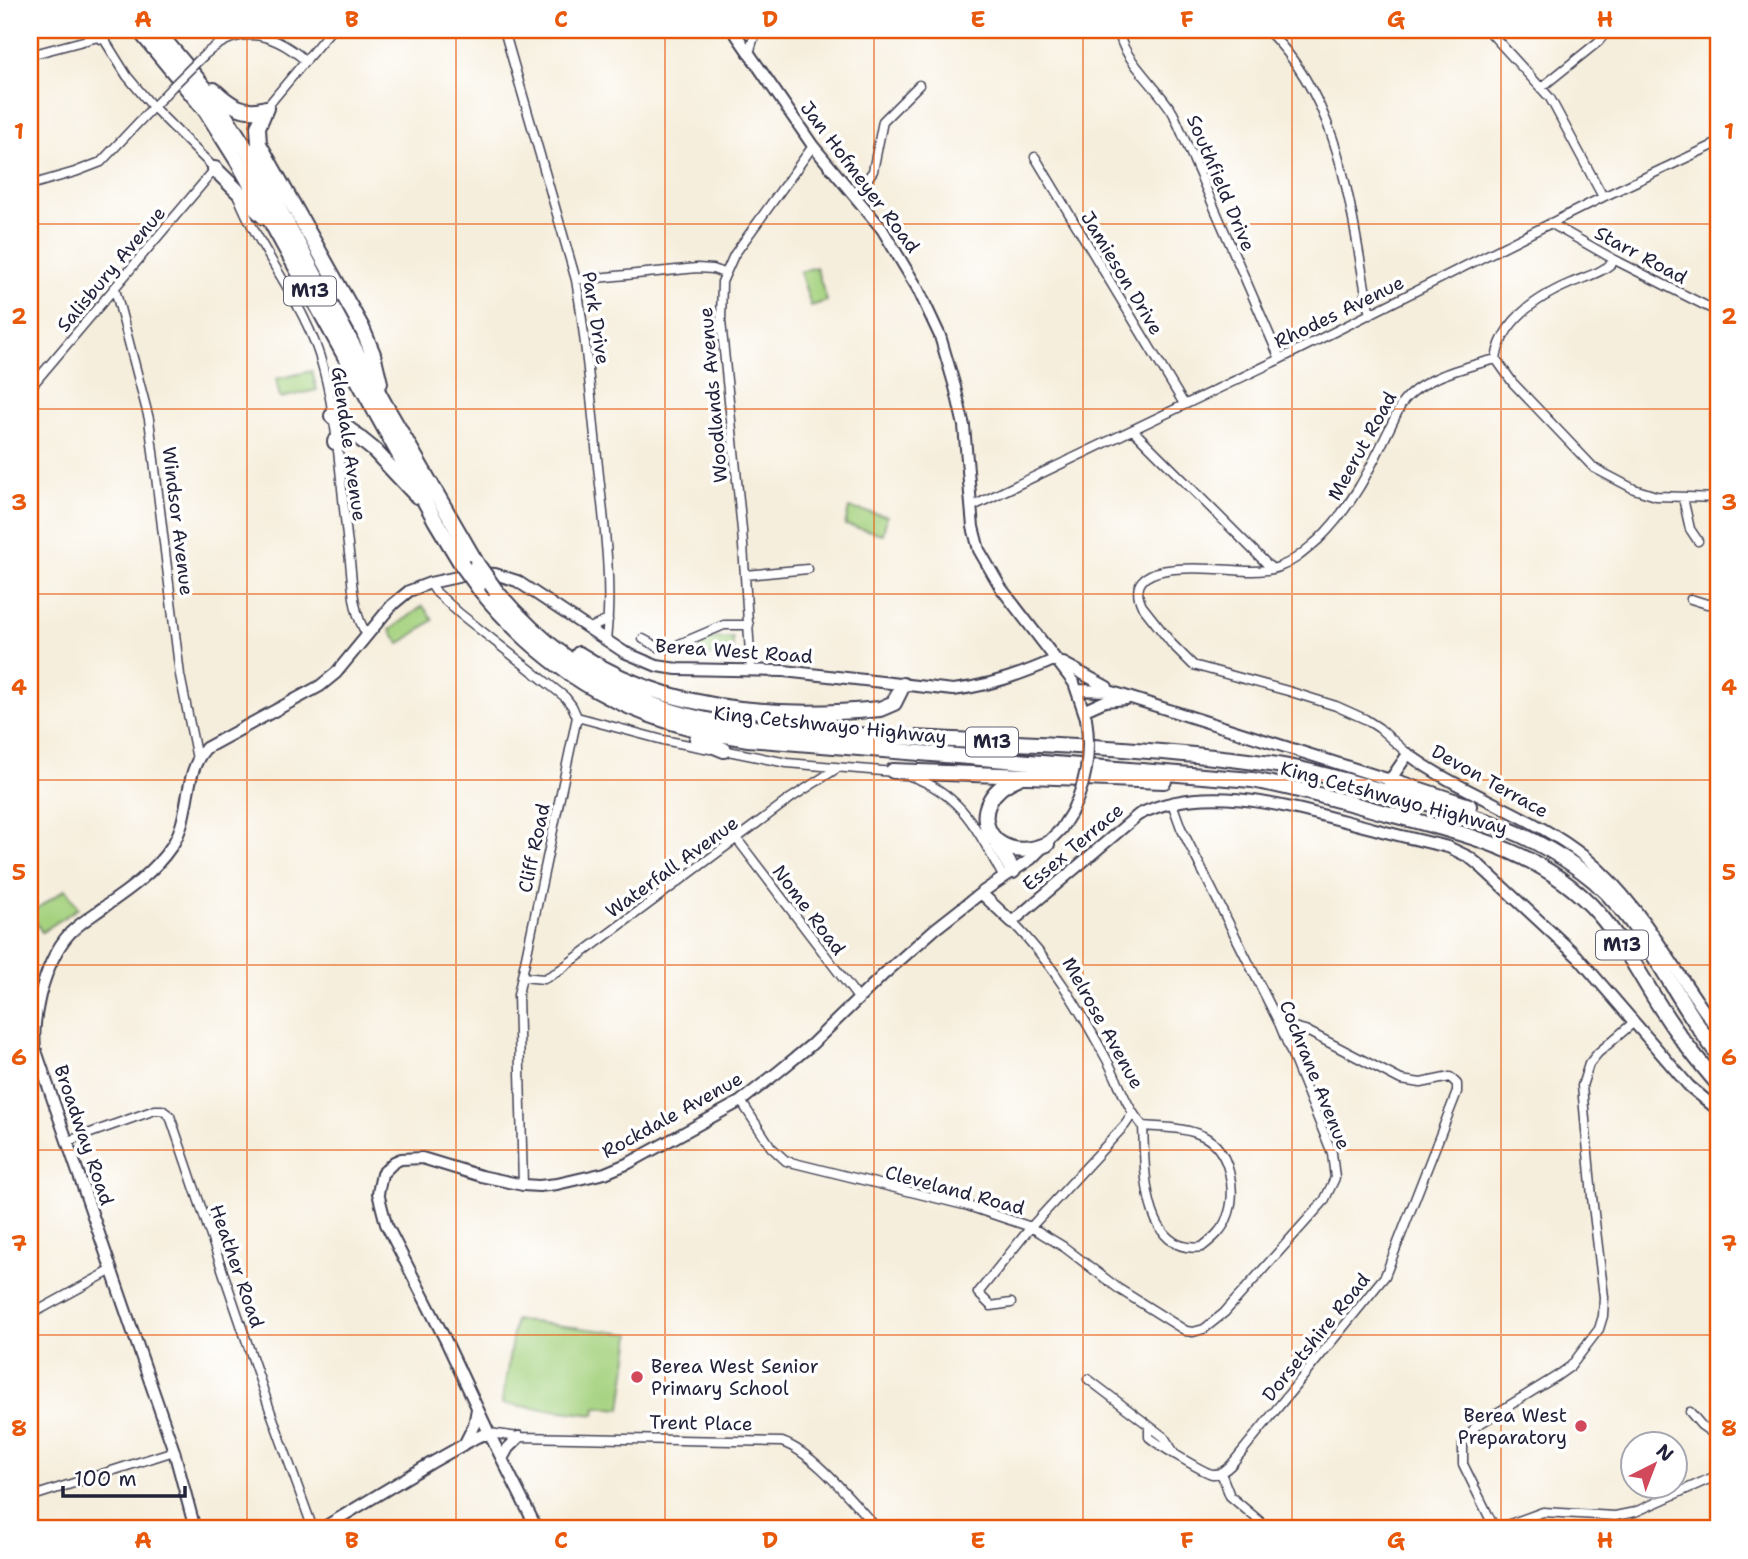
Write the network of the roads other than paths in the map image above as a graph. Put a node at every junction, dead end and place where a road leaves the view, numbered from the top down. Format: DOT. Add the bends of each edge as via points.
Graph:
graph roads {
  1 [pos="139,30"];
  2 [pos="156,30"];
  3 [pos="163,30"];
  4 [pos="329,30"];
  5 [pos="504,30"];
  6 [pos="733,30"];
  7 [pos="756,30"];
  8 [pos="1120,30"];
  9 [pos="1268,30"];
  10 [pos="1488,30"];
  11 [pos="1608,30"];
  12 [pos="101,33"];
  13 [pos="749,53"];
  14 [pos="30,55"];
  15 [pos="306,61"];
  16 [pos="919,85"];
  17 [pos="1542,87"];
  18 [pos="152,106"];
  19 [pos="266,108"];
  20 [pos="1718,143"];
  21 [pos="813,146"];
  22 [pos="1035,157"];
  23 [pos="215,169"];
  24 [pos="30,185"];
  25 [pos="236,190"];
  26 [pos="855,196"];
  27 [pos="1603,197"];
  28 [pos="1550,223"];
  29 [pos="274,227"];
  30 [pos="1615,260"];
  31 [pos="724,273"];
  32 [pos="576,280"];
  33 [pos="115,289"];
  34 [pos="1718,312"];
  35 [pos="1370,315"];
  36 [pos="1280,359"];
  37 [pos="1496,359"];
  38 [pos="30,388"];
  39 [pos="384,402"];
  40 [pos="1184,404"];
  41 [pos="332,416"];
  42 [pos="1133,430"];
  43 [pos="354,433"];
  44 [pos="335,442"];
  45 [pos="1683,498"];
  46 [pos="1718,498"];
  47 [pos="426,504"];
  48 [pos="971,507"];
  49 [pos="1698,541"];
  50 [pos="470,565"];
  51 [pos="808,569"];
  52 [pos="1272,569"];
  53 [pos="745,575"];
  54 [pos="430,583"];
  55 [pos="1691,599"];
  56 [pos="1718,603"];
  57 [pos="508,605"];
  58 [pos="608,620"];
  59 [pos="749,625"];
  60 [pos="590,628"];
  61 [pos="367,635"];
  62 [pos="643,639"];
  63 [pos="606,640"];
  64 [pos="1056,659"];
  65 [pos="559,667"];
  66 [pos="751,669"];
  67 [pos="903,685"];
  68 [pos="1078,690"];
  69 [pos="1132,698"];
  70 [pos="1086,714"];
  71 [pos="577,717"];
  72 [pos="724,750"];
  73 [pos="1408,754"];
  74 [pos="197,760"];
  75 [pos="837,768"];
  76 [pos="893,771"];
  77 [pos="1023,776"];
  78 [pos="1390,780"];
  79 [pos="1282,786"];
  80 [pos="1172,803"];
  81 [pos="737,839"];
  82 [pos="996,842"];
  83 [pos="1047,844"];
  84 [pos="1581,870"];
  85 [pos="1008,875"];
  86 [pos="981,893"];
  87 [pos="1012,922"];
  88 [pos="522,977"];
  89 [pos="858,998"];
  90 [pos="1634,1022"];
  91 [pos="1279,1023"];
  92 [pos="1718,1030"];
  93 [pos="32,1034"];
  94 [pos="33,1048"];
  95 [pos="1718,1054"];
  96 [pos="1718,1084"];
  97 [pos="741,1101"];
  98 [pos="1718,1110"];
  99 [pos="1133,1113"];
  100 [pos="1143,1126"];
  101 [pos="68,1141"];
  102 [pos="523,1185"];
  103 [pos="1031,1227"];
  104 [pos="112,1270"];
  105 [pos="30,1295"];
  106 [pos="1011,1303"];
  107 [pos="33,1313"];
  108 [pos="1204,1329"];
  109 [pos="1088,1378"];
  110 [pos="477,1408"];
  111 [pos="1690,1412"];
  112 [pos="489,1433"];
  113 [pos="519,1437"];
  114 [pos="1718,1437"];
  115 [pos="463,1445"];
  116 [pos="174,1451"];
  117 [pos="502,1459"];
  118 [pos="1221,1473"];
  119 [pos="1718,1475"];
  120 [pos="30,1497"];
  121 [pos="195,1529"];
  122 [pos="313,1529"];
  123 [pos="321,1529"];
  124 [pos="537,1529"];
  125 [pos="878,1529"];
  126 [pos="1269,1529"];
  127 [pos="1496,1529"];
  1 -- 29 [label="highway, King Cetshwayo Highway / M13" via="206,111"];
  2 -- 39 [label="highway, King Cetshwayo Highway / M13" via="215,100 242,143"];
  3 -- 19 [label="highway" via="229,103 248,111"];
  4 -- 15 [label="street"];
  5 -- 32 [label="street, Park Drive"];
  6 -- 13 [label="street, Jan Hofmeyer Road"];
  7 -- 13 [label="street"];
  8 -- 36 [label="street, Southfield Drive" via="1120,42 1174,115"];
  9 -- 35 [label="street" via="1298,64 1327,117"];
  10 -- 17 [label="street"];
  11 -- 17 [label="street"];
  12 -- 14 [label="street"];
  12 -- 18 [label="street"];
  13 -- 21 [label="street, Jan Hofmeyer Road"];
  15 -- 18 [label="street, bridge" via="282,43 256,35 226,40 210,49"];
  15 -- 19 [label="street"];
  16 -- 26 [label="street" via="883,121 872,173"];
  17 -- 27 [label="street"];
  18 -- 23 [label="street"];
  18 -- 24 [label="street" via="101,162"];
  19 -- 39 [label="highway" via="258,127 259,144 362,328"];
  20 -- 27 [label="street, Rhodes Avenue"];
  21 -- 26 [label="street, Jan Hofmeyer Road"];
  21 -- 31 [label="street, Woodlands Avenue"];
  22 -- 40 [label="street, Jamieson Drive"];
  23 -- 25 [label="highway"];
  23 -- 33 [label="street, Salisbury Avenue"];
  25 -- 29 [label="highway"];
  25 -- 41 [label="street, Glendale Avenue" via="313,335"];
  26 -- 48 [label="street, Jan Hofmeyer Road" via="905,263 943,344 964,426"];
  27 -- 28 [label="street, Rhodes Avenue"];
  28 -- 30 [label="street, Starr Road"];
  28 -- 35 [label="street, Rhodes Avenue"];
  29 -- 47 [label="highway, King Cetshwayo Highway / M13"];
  30 -- 34 [label="street, Starr Road"];
  30 -- 37 [label="street" via="1604,270 1527,308 1510,327"];
  31 -- 32 [label="street" via="697,268"];
  31 -- 53 [label="street, Woodlands Avenue" via="721,321"];
  32 -- 58 [label="street, Park Drive" via="600,488"];
  33 -- 38 [label="street, Salisbury Avenue"];
  33 -- 74 [label="street, Windsor Avenue" via="149,419 180,675"];
  35 -- 36 [label="street, Rhodes Avenue"];
  36 -- 40 [label="street, Rhodes Avenue"];
  37 -- 45 [label="street" via="1594,468 1634,489"];
  37 -- 52 [label="street, Meerut Road" via="1411,392 1342,515 1300,556"];
  39 -- 50 [label="highway, King Cetshwayo Highway / M13"];
  40 -- 42 [label="street, Rhodes Avenue"];
  41 -- 43 [label="highway"];
  41 -- 44 [label="street, Glendale Avenue"];
  42 -- 48 [label="street, Rhodes Avenue"];
  42 -- 52 [label="street"];
  43 -- 44 [label="highway"];
  43 -- 47 [label="highway"];
  44 -- 61 [label="street, Glendale Avenue" via="352,585"];
  45 -- 46 [label="street"];
  45 -- 49 [label="street" via="1690,529"];
  47 -- 50 [label="highway, King Cetshwayo Highway / M13"];
  48 -- 64 [label="street, Jan Hofmeyer Road" via="984,561"];
  50 -- 57 [label="highway, King Cetshwayo Highway / M13, bridge"];
  50 -- 65 [label="highway, King Cetshwayo Highway / M13, bridge" via="478,587 511,625"];
  51 -- 53 [label="street"];
  52 -- 73 [label="street, Devon Terrace" via="1177,567 1159,571 1146,579 1140,601 1180,653 1198,667 1357,715"];
  53 -- 59 [label="street, Woodlands Avenue"];
  54 -- 60 [label="street, Berea West Road" via="476,573 503,576 524,584"];
  54 -- 61 [label="street" via="404,593"];
  54 -- 71 [label="street" via="449,604 565,697"];
  55 -- 56 [label="street"];
  57 -- 67 [label="highway" via="604,668 662,692 716,707 765,712 880,709 894,703"];
  57 -- 84 [label="highway, King Cetshwayo Highway / M13" via="548,643 598,678 653,705 705,720 1267,763 1493,822 1540,842"];
  58 -- 60 [label="street"];
  58 -- 63 [label="street, Park Drive"];
  59 -- 62 [label="street" via="724,625 670,648"];
  59 -- 66 [label="street, Woodlands Avenue"];
  60 -- 63 [label="street, Berea West Road"];
  61 -- 74 [label="street" via="320,687 219,740"];
  63 -- 66 [label="street, Berea West Road" via="657,666"];
  64 -- 67 [label="street, Berea West Road" via="968,688"];
  64 -- 68 [label="street, Rockdale Avenue"];
  64 -- 69 [label="street"];
  65 -- 72 [label="highway" via="617,708"];
  65 -- 79 [label="highway, King Cetshwayo Highway / M13" via="615,701 676,726 712,734 1228,777"];
  66 -- 67 [label="street, Berea West Road"];
  68 -- 69 [label="street" via="1109,691"];
  68 -- 70 [label="street, Rockdale Avenue"];
  69 -- 70 [label="street" via="1105,701"];
  69 -- 78 [label="street"];
  70 -- 83 [label="street, Rockdale Avenue, bridge" via="1089,743 1084,779 1071,813"];
  71 -- 72 [label="street, Essex Terrace" via="688,746"];
  71 -- 88 [label="street, Cliff Road"];
  72 -- 75 [label="street, Essex Terrace"];
  73 -- 78 [label="street"];
  73 -- 92 [label="street, Devon Terrace" via="1526,818 1607,877 1651,930"];
  74 -- 93 [label="street, Broadway Road" via="173,846 134,887 60,946 44,980"];
  75 -- 76 [label="street, Essex Terrace"];
  75 -- 81 [label="street, Waterfall Avenue"];
  76 -- 77 [label="highway"];
  76 -- 85 [label="street, Essex Terrace" via="931,784 955,801"];
  77 -- 79 [label="highway"];
  77 -- 82 [label="highway" via="1003,785 988,801 986,821"];
  78 -- 84 [label="highway" via="1525,829"];
  79 -- 96 [label="highway, King Cetshwayo Highway / M13" via="1464,833 1511,850 1551,872 1584,899 1618,938 1672,1025"];
  80 -- 87 [label="street, Essex Terrace" via="1130,821"];
  80 -- 90 [label="street, Essex Terrace" via="1219,799 1285,806 1459,851 1479,864 1578,957"];
  80 -- 91 [label="street, Cochrane Avenue" via="1186,840"];
  81 -- 88 [label="street, Waterfall Avenue" via="557,972 541,979"];
  81 -- 89 [label="street, Nome Road"];
  82 -- 83 [label="highway" via="1021,851"];
  82 -- 85 [label="highway"];
  83 -- 85 [label="street, Rockdale Avenue"];
  84 -- 95 [label="highway, King Cetshwayo Highway / M13" via="1631,923"];
  85 -- 86 [label="street, Rockdale Avenue"];
  86 -- 87 [label="street, Melrose Avenue"];
  86 -- 89 [label="street, Rockdale Avenue"];
  87 -- 99 [label="street, Melrose Avenue" via="1060,978"];
  88 -- 102 [label="street, Cliff Road" via="518,1021"];
  89 -- 97 [label="street, Rockdale Avenue" via="800,1055"];
  90 -- 98 [label="street, Essex Terrace" via="1689,1086"];
  90 -- 127 [label="street" via="1589,1064 1582,1086 1604,1297 1599,1329 1571,1366 1476,1426 1463,1443 1463,1464"];
  91 -- 108 [label="street, Cochrane Avenue" via="1332,1153 1335,1178 1316,1212 1224,1314"];
  91 -- 118 [label="street, Dorsetshire Road" via="1305,1030 1401,1080 1454,1080 1457,1092 1385,1276"];
  93 -- 94 [label="street, Broadway Road"];
  94 -- 101 [label="street, Broadway Road"];
  97 -- 102 [label="street, Rockdale Avenue" via="605,1173 557,1184"];
  97 -- 103 [label="street, Cleveland Road" via="771,1147 786,1161 968,1206"];
  99 -- 100 [label="street, Melrose Avenue"];
  99 -- 103 [label="street, Melrose Avenue"];
  100 -- 100 [label="street" via="1203,1136 1224,1156 1231,1205 1223,1227 1202,1247 1171,1240 1152,1212"];
  101 -- 104 [label="street, Broadway Road"];
  101 -- 122 [label="street, Heather Road" via="155,1110 170,1116"];
  102 -- 110 [label="street, Rockdale Avenue" via="408,1157 387,1168 378,1188 386,1224"];
  103 -- 106 [label="street, Melrose Avenue" via="978,1293 991,1306"];
  103 -- 108 [label="street, Cleveland Road" via="1174,1326 1193,1332"];
  104 -- 107 [label="street"];
  104 -- 116 [label="street, Broadway Road"];
  105 -- 107 [label="street"];
  109 -- 118 [label="street" via="1149,1427 1149,1437 1165,1449 1211,1474"];
  110 -- 112 [label="street, Rockdale Avenue"];
  110 -- 115 [label="street"];
  111 -- 114 [label="street"];
  112 -- 113 [label="street, Trent Place"];
  112 -- 115 [label="street"];
  112 -- 117 [label="street, Rockdale Avenue"];
  113 -- 117 [label="street"];
  113 -- 125 [label="street, Trent Place" via="782,1442 809,1458"];
  115 -- 123 [label="street"];
  116 -- 120 [label="street"];
  116 -- 121 [label="street, Broadway Road"];
  117 -- 124 [label="street, Rockdale Avenue"];
  118 -- 126 [label="street" via="1230,1496"];
  119 -- 127 [label="street" via="1635,1512 1615,1516 1543,1512"];
}
